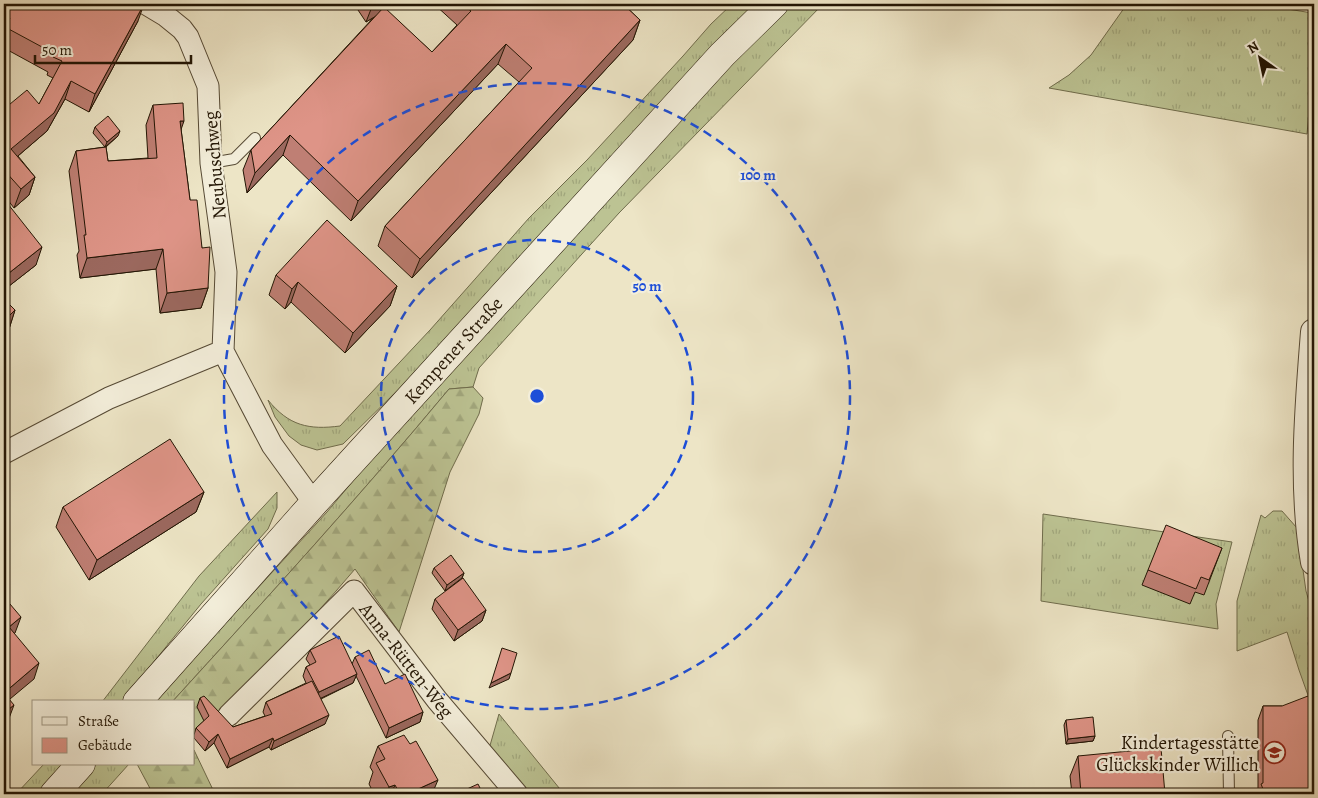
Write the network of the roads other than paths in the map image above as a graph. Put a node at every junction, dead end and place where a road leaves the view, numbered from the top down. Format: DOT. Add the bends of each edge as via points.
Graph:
graph roads {
  1 [pos="146,4"];
  2 [pos="774,4"];
  3 [pos="255,138"];
  4 [pos="211,163"];
  5 [pos="1314,332"];
  6 [pos="224,351"];
  7 [pos="4,453"];
  8 [pos="314,502"];
  9 [pos="1314,562"];
  10 [pos="139,700"];
  11 [pos="229,715"];
  12 [pos="1228,736"];
  13 [pos="79,766"];
  14 [pos="54,794"];
  15 [pos="517,794"];
  16 [pos="1229,794"];
  1 -- 4 [label="street, Neubuschweg" via="175,22 188,37 208,86"];
  2 -- 8 [label="main road, Kempener Straße" via="722,55"];
  3 -- 4 [label="lane" via="234,159"];
  4 -- 6 [label="street, Neubuschweg" via="226,272"];
  5 -- 9 [label="street" via="1307,456"];
  6 -- 7 [label="street" via="109,398"];
  6 -- 8 [label="street, Neubuschweg" via="272,445"];
  8 -- 10 [label="main road, Kempener Straße"];
  11 -- 15 [label="street, Anna-Rütten-Weg" via="354,591 437,700"];
  12 -- 16 [label="lane"];
  13 -- 14 [label="main road"];
}
